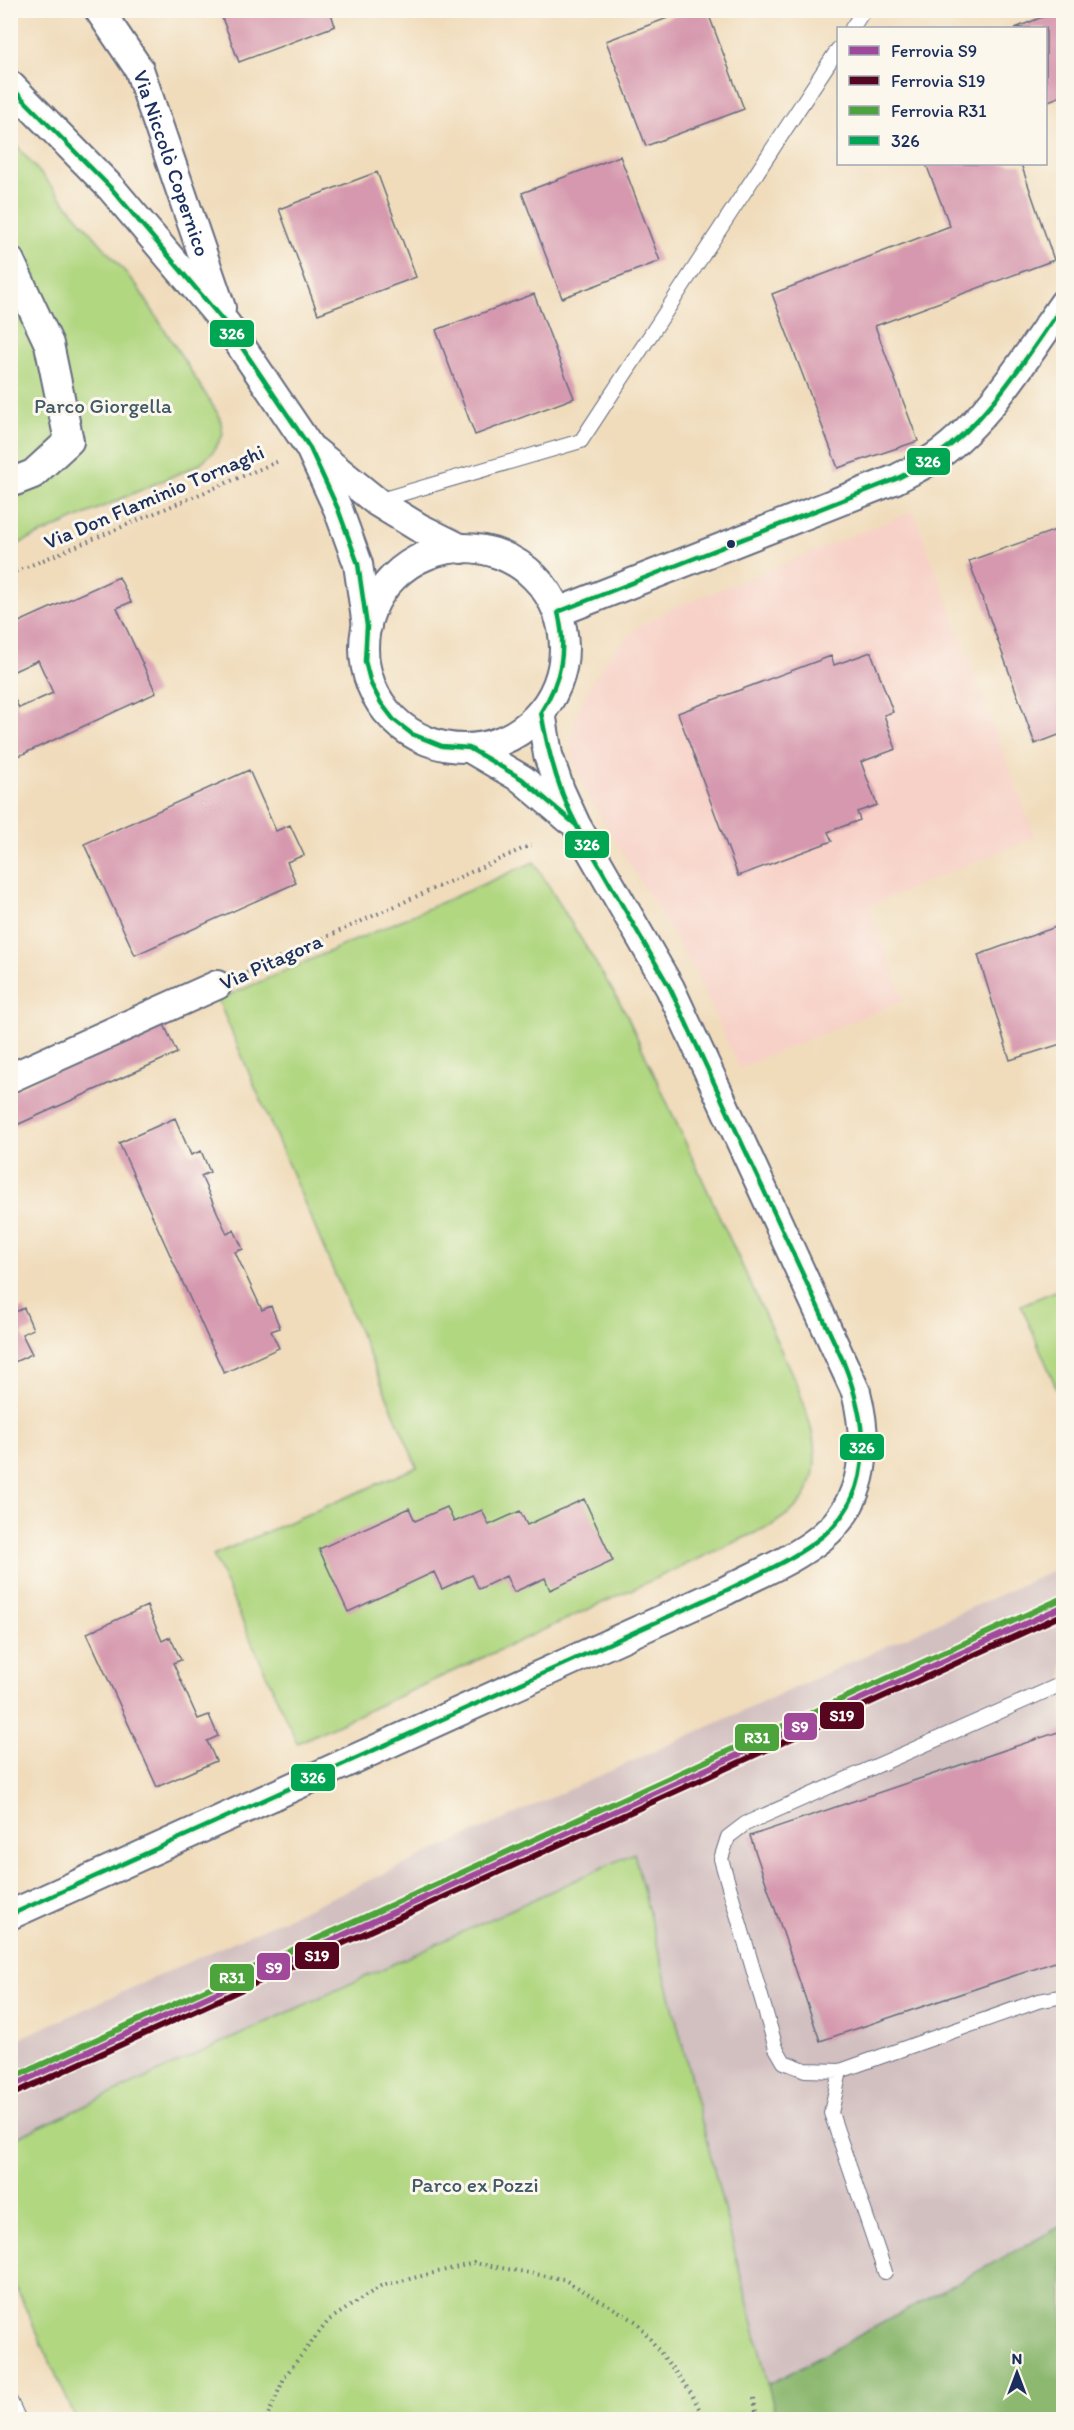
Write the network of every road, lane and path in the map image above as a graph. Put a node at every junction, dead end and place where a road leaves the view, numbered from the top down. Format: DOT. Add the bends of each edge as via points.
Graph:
graph roads {
  1 [pos="99,10"];
  2 [pos="864,10"];
  3 [pos="853,27"];
  4 [pos="837,51"];
  5 [pos="10,85"];
  6 [pos="10,261"];
  7 [pos="1064,303"];
  8 [pos="226,324"];
  9 [pos="310,448"];
  10 [pos="10,483"];
  11 [pos="377,502"];
  12 [pos="462,549"];
  13 [pos="10,574"];
  14 [pos="558,612"];
  15 [pos="367,626"];
  16 [pos="541,712"];
  17 [pos="469,748"];
  18 [pos="576,825"];
  19 [pos="531,845"];
  20 [pos="218,985"];
  21 [pos="10,1078"];
  22 [pos="1064,1683"];
  23 [pos="10,1915"];
  24 [pos="1064,1996"];
  25 [pos="840,2071"];
  26 [pos="885,2272"];
  27 [pos="754,2398"];
  28 [pos="10,2401"];
  29 [pos="19,2420"];
  30 [pos="266,2420"];
  31 [pos="705,2420"];
  32 [pos="757,2420"];
  1 -- 8 [label="street, Via Niccolò Copernico" via="139,69"];
  2 -- 3 [label="lane"];
  4 -- 11 [label="lane" via="581,441"];
  5 -- 8 [label="street, Via Niccolò Copernico" via="111,188"];
  6 -- 10 [label="street" via="50,344 69,441 33,474"];
  7 -- 14 [label="street" via="1006,385 974,423 937,456 896,479"];
  8 -- 9 [label="street, Via Niccolò Copernico"];
  9 -- 11 [label="street"];
  9 -- 13 [label="path, Via Don Flaminio Tornaghi"];
  9 -- 15 [label="street, Via Niccolò Copernico" via="358,564"];
  11 -- 12 [label="street"];
  12 -- 14 [label="street" via="510,559 549,595"];
  12 -- 15 [label="street" via="420,559 401,571 374,605"];
  14 -- 16 [label="street" via="564,658 560,678"];
  15 -- 17 [label="street" via="365,661 371,684 394,720 412,734 442,746"];
  16 -- 17 [label="street" via="512,736"];
  16 -- 18 [label="street" via="548,755"];
  17 -- 18 [label="street" via="522,779"];
  18 -- 23 [label="street" via="670,988 852,1382 862,1418 864,1446 861,1474 853,1495 823,1536 725,1591"];
  19 -- 20 [label="path, Via Pitagora"];
  20 -- 21 [label="street, Via Pitagora"];
  22 -- 25 [label="lane" via="745,1824 728,1838 722,1859 776,2048 784,2062 805,2070"];
  24 -- 25 [label="lane" via="1038,2001"];
  25 -- 26 [label="lane" via="831,2114"];
  27 -- 32 [label="path"];
  28 -- 29 [label="lane"];
  30 -- 31 [label="path" via="285,2376 329,2320 381,2286 474,2263 563,2279 638,2322 690,2391"];
}
